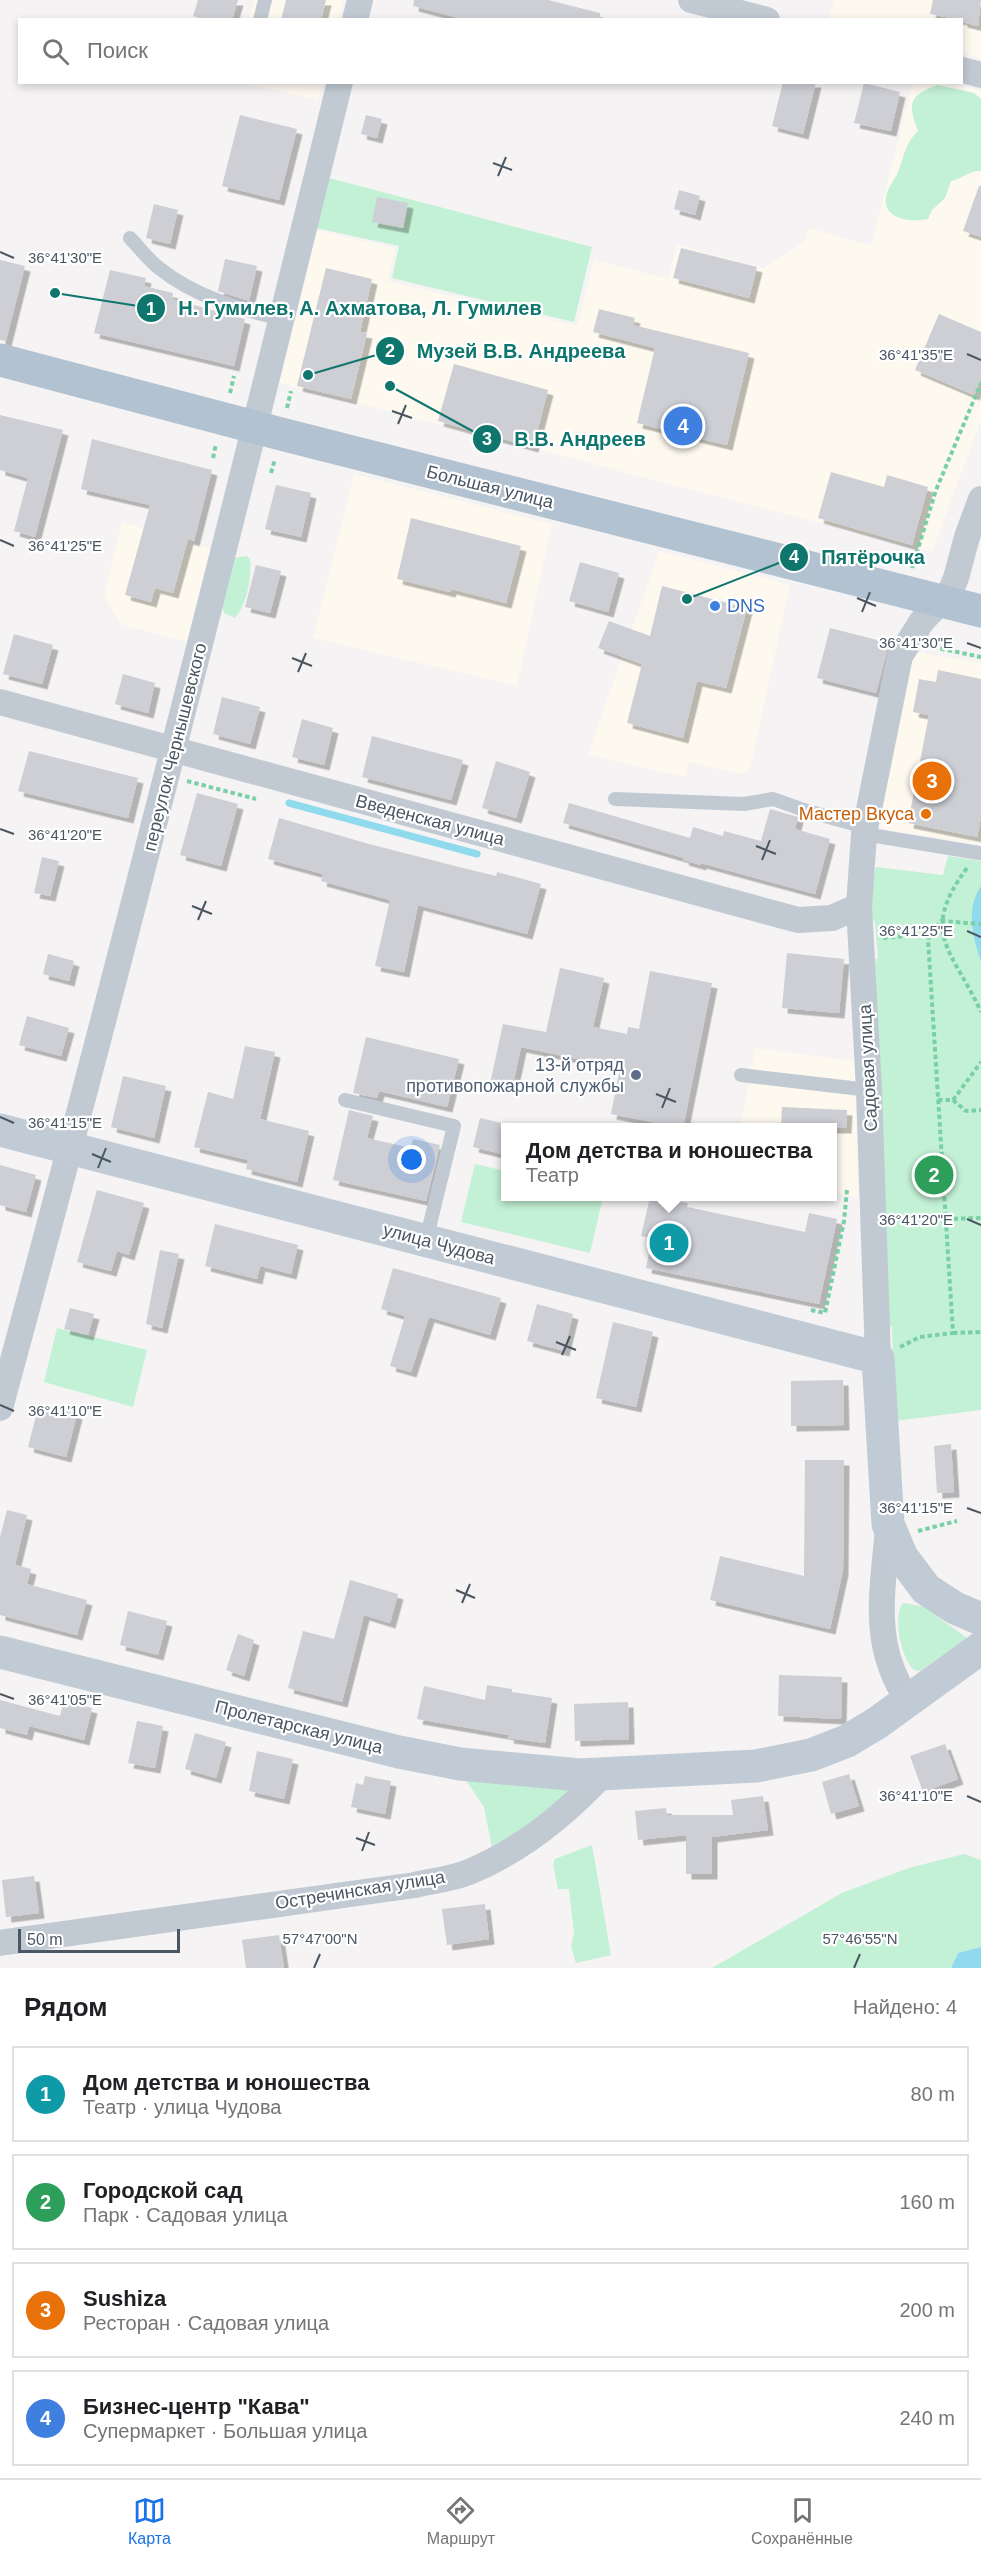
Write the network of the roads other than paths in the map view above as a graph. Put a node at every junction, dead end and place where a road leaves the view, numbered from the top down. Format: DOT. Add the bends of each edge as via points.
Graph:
graph roads {
  1 [pos="265,0"];
  2 [pos="360,0"];
  3 [pos="691,0"];
  4 [pos="260,18"];
  5 [pos="356,18"];
  6 [pos="759,18"];
  7 [pos="963,70"];
  8 [pos="981,75"];
  9 [pos="340,84"];
  10 [pos="130,238"];
  11 [pos="282,319"];
  12 [pos="0,360"];
  13 [pos="254,427"];
  14 [pos="981,499"];
  15 [pos="939,602"];
  16 [pos="981,611"];
  17 [pos="0,702"];
  18 [pos="174,751"];
  19 [pos="615,799"];
  20 [pos="865,831"];
  21 [pos="979,854"];
  22 [pos="859,906"];
  23 [pos="741,1076"];
  24 [pos="869,1090"];
  25 [pos="345,1100"];
  26 [pos="0,1130"];
  27 [pos="71,1148"];
  28 [pos="426,1240"];
  29 [pos="878,1358"];
  30 [pos="0,1408"];
  31 [pos="888,1524"];
  32 [pos="981,1619"];
  33 [pos="981,1648"];
  34 [pos="0,1652"];
  35 [pos="908,1700"];
  36 [pos="603,1774"];
  37 [pos="0,1943"];
  1 -- 4 [label="lane"];
  2 -- 5 [label="street"];
  3 -- 6 [label="street"];
  7 -- 8 [label="street"];
  9 -- 11 [label="street, переулок Чернышевского"];
  10 -- 11 [label="lane" via="157,267 198,292 231,306"];
  11 -- 13 [label="street, переулок Чернышевского"];
  12 -- 13 [label="main road, Большая улица"];
  13 -- 15 [label="main road, Большая улица"];
  13 -- 18 [label="street, переулок Чернышевского"];
  14 -- 15 [label="street, Садовая улица" via="956,578 950,592"];
  15 -- 16 [label="main road, Большая улица"];
  15 -- 20 [label="street, Садовая улица" via="900,656"];
  17 -- 18 [label="street, Введенская улица"];
  18 -- 22 [label="street, Введенская улица" via="798,920 832,918"];
  18 -- 27 [label="street, переулок Чернышевского"];
  19 -- 20 [label="lane" via="744,804 773,799"];
  20 -- 21 [label="lane"];
  20 -- 22 [label="street, Садовая улица"];
  22 -- 24 [label="street, Садовая улица"];
  23 -- 24 [label="lane"];
  24 -- 29 [label="street, Садовая улица"];
  25 -- 28 [label="lane" via="454,1125"];
  26 -- 27 [label="street, улица Чудова"];
  27 -- 28 [label="street, улица Чудова"];
  27 -- 30 [label="street, переулок Чернышевского"];
  28 -- 29 [label="street, улица Чудова"];
  29 -- 31 [label="street, Садовая улица"];
  31 -- 32 [label="street, Садовая улица" via="902,1557 926,1589 947,1604"];
  31 -- 35 [label="street" via="882,1639 895,1681"];
  33 -- 35 [label="street"];
  34 -- 36 [label="street, Пролетарская улица" via="399,1752 506,1770"];
  35 -- 36 [label="street" via="848,1741 811,1755 756,1766"];
  36 -- 37 [label="street, Остречинская улица" via="572,1807 516,1846 468,1872 415,1885"];
}
